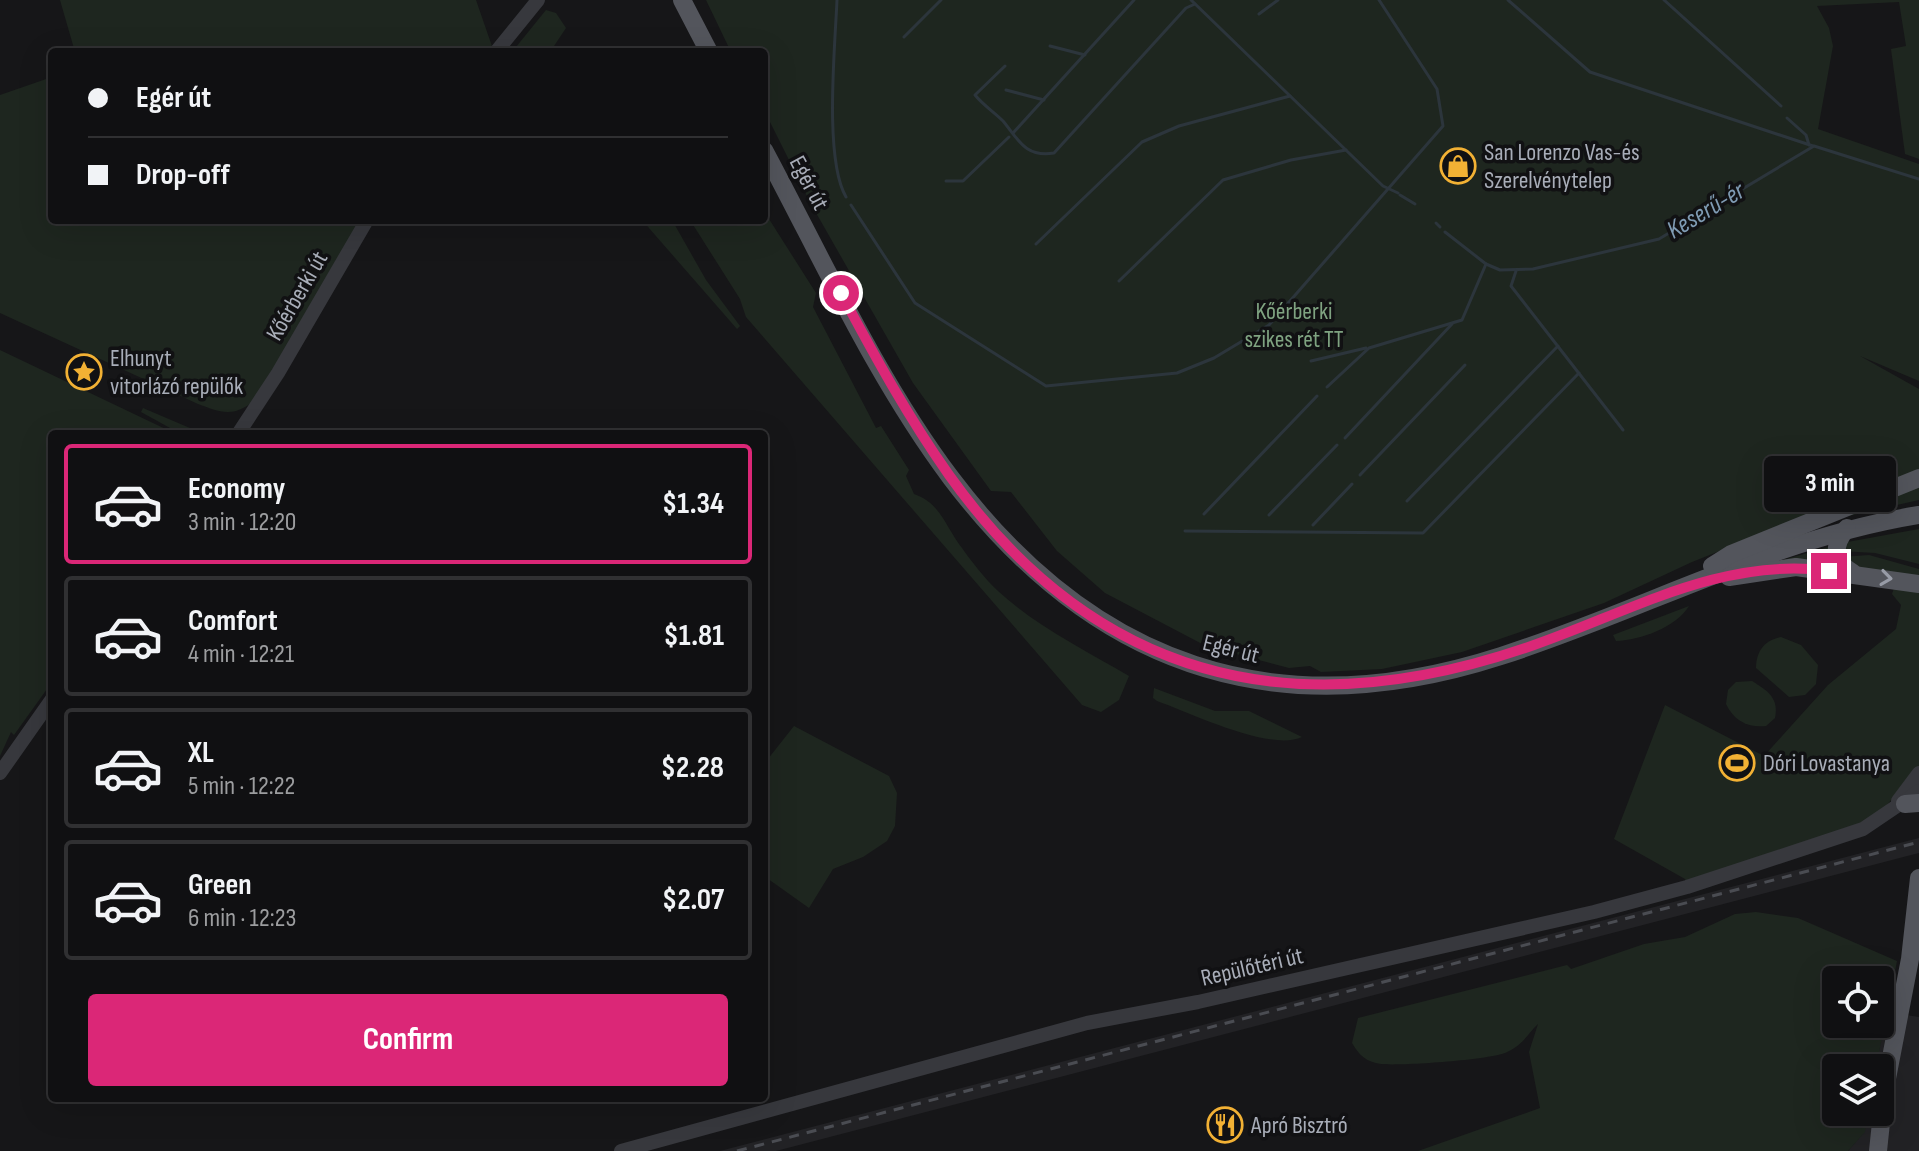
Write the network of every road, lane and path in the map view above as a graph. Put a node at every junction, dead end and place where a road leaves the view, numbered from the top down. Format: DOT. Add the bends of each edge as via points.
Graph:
graph roads {
  1 [pos="538,0"];
  2 [pos="682,0"];
  3 [pos="499,48"];
  4 [pos="707,48"];
  5 [pos="768,157"];
  6 [pos="365,224"];
  7 [pos="241,430"];
  8 [pos="1919,478"];
  9 [pos="1919,515"];
  10 [pos="1847,528"];
  11 [pos="1853,573"];
  12 [pos="1919,584"];
  13 [pos="1683,586"];
  14 [pos="48,705"];
  15 [pos="0,773"];
  16 [pos="1919,773"];
  17 [pos="1914,799"];
  18 [pos="1888,814"];
  19 [pos="1919,878"];
  20 [pos="1891,1054"];
  21 [pos="1871,1126"];
  22 [pos="1880,1126"];
  23 [pos="621,1151"];
  24 [pos="1867,1151"];
  25 [pos="1878,1151"];
  1 -- 3 [label="street"];
  2 -- 4 [label="main road"];
  5 -- 13 [label="main road, Egér út" via="889,381 949,475 999,537 1044,580 1104,624 1150,648 1207,670 1269,683 1386,682 1498,657"];
  6 -- 7 [label="street, Kőérberki út"];
  8 -- 13 [label="main road" via="1731,554"];
  9 -- 10 [label="main road, Egér út"];
  10 -- 11 [label="main road" via="1838,539 1836,555"];
  10 -- 13 [label="main road, Egér út"];
  11 -- 12 [label="main road, one-way"];
  11 -- 13 [label="main road" via="1783,568"];
  14 -- 15 [label="street"];
  16 -- 18 [label="street, Repülőtéri út"];
  17 -- 18 [label="street, Repülőtéri út"];
  18 -- 23 [label="street, Repülőtéri út" via="1822,844 1609,908 1087,1023"];
  19 -- 20 [label="main road"];
  21 -- 24 [label="main road"];
  22 -- 25 [label="main road"];
}
